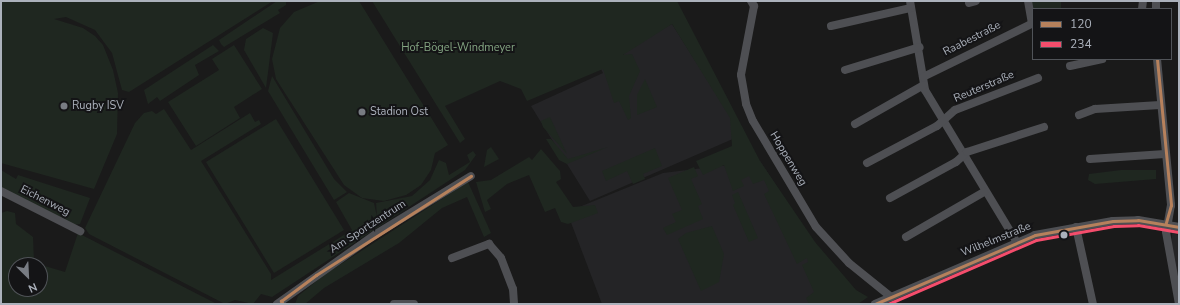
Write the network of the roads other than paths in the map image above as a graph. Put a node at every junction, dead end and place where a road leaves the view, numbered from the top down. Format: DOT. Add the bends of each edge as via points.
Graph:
graph roads {
  1 [pos="750,1"];
  2 [pos="1028,1"];
  3 [pos="911,4"];
  4 [pos="1032,23"];
  5 [pos="831,26"];
  6 [pos="920,47"];
  7 [pos="1097,60"];
  8 [pos="1157,60"];
  9 [pos="1070,66"];
  10 [pos="845,70"];
  11 [pos="1038,78"];
  12 [pos="924,81"];
  13 [pos="1160,105"];
  14 [pos="1079,115"];
  15 [pos="940,120"];
  16 [pos="855,124"];
  17 [pos="1044,127"];
  18 [pos="1165,154"];
  19 [pos="962,156"];
  20 [pos="1090,159"];
  21 [pos="867,163"];
  22 [pos="470,176"];
  23 [pos="1,191"];
  24 [pos="984,192"];
  25 [pos="890,198"];
  26 [pos="1166,223"];
  27 [pos="1076,227"];
  28 [pos="1179,227"];
  29 [pos="80,231"];
  30 [pos="906,238"];
  31 [pos="1016,242"];
  32 [pos="452,258"];
  33 [pos="891,297"];
  34 [pos="280,303"];
  35 [pos="394,304"];
  36 [pos="414,304"];
  37 [pos="514,304"];
  38 [pos="875,304"];
  39 [pos="1093,304"];
  40 [pos="1179,304"];
  1 -- 33 [label="street, Hoppenweg" via="754,6 741,75 746,104 754,121 816,226 849,263"];
  2 -- 4 [label="street, Raabestraße"];
  3 -- 5 [label="street"];
  3 -- 6 [label="street"];
  4 -- 12 [label="street, Raabestraße"];
  6 -- 10 [label="street"];
  6 -- 12 [label="street"];
  7 -- 9 [label="street"];
  8 -- 13 [label="street"];
  11 -- 15 [label="street, Reuterstraße" via="988,95"];
  12 -- 15 [label="street"];
  12 -- 16 [label="street"];
  13 -- 14 [label="street" via="1095,109"];
  13 -- 18 [label="street"];
  15 -- 19 [label="street"];
  15 -- 21 [label="street, Reuterstraße" via="937,126"];
  17 -- 19 [label="street" via="1015,134"];
  18 -- 20 [label="street"];
  18 -- 26 [label="street" via="1171,205"];
  19 -- 24 [label="street"];
  19 -- 25 [label="street"];
  22 -- 34 [label="street, Am Sportzentrum" via="376,234"];
  23 -- 29 [label="street, Eichenweg"];
  24 -- 30 [label="street"];
  24 -- 31 [label="street"];
  26 -- 27 [label="street, Wilhelmstraße" via="1113,221"];
  26 -- 28 [label="street, Wilhelmstraße"];
  26 -- 40 [label="street"];
  27 -- 31 [label="street, Wilhelmstraße"];
  27 -- 39 [label="street"];
  31 -- 33 [label="street, Wilhelmstraße"];
  32 -- 37 [label="street" via="489,244 501,258 513,289"];
  33 -- 38 [label="street, Wilhelmstraße"];
  35 -- 36 [label="street"];
}
